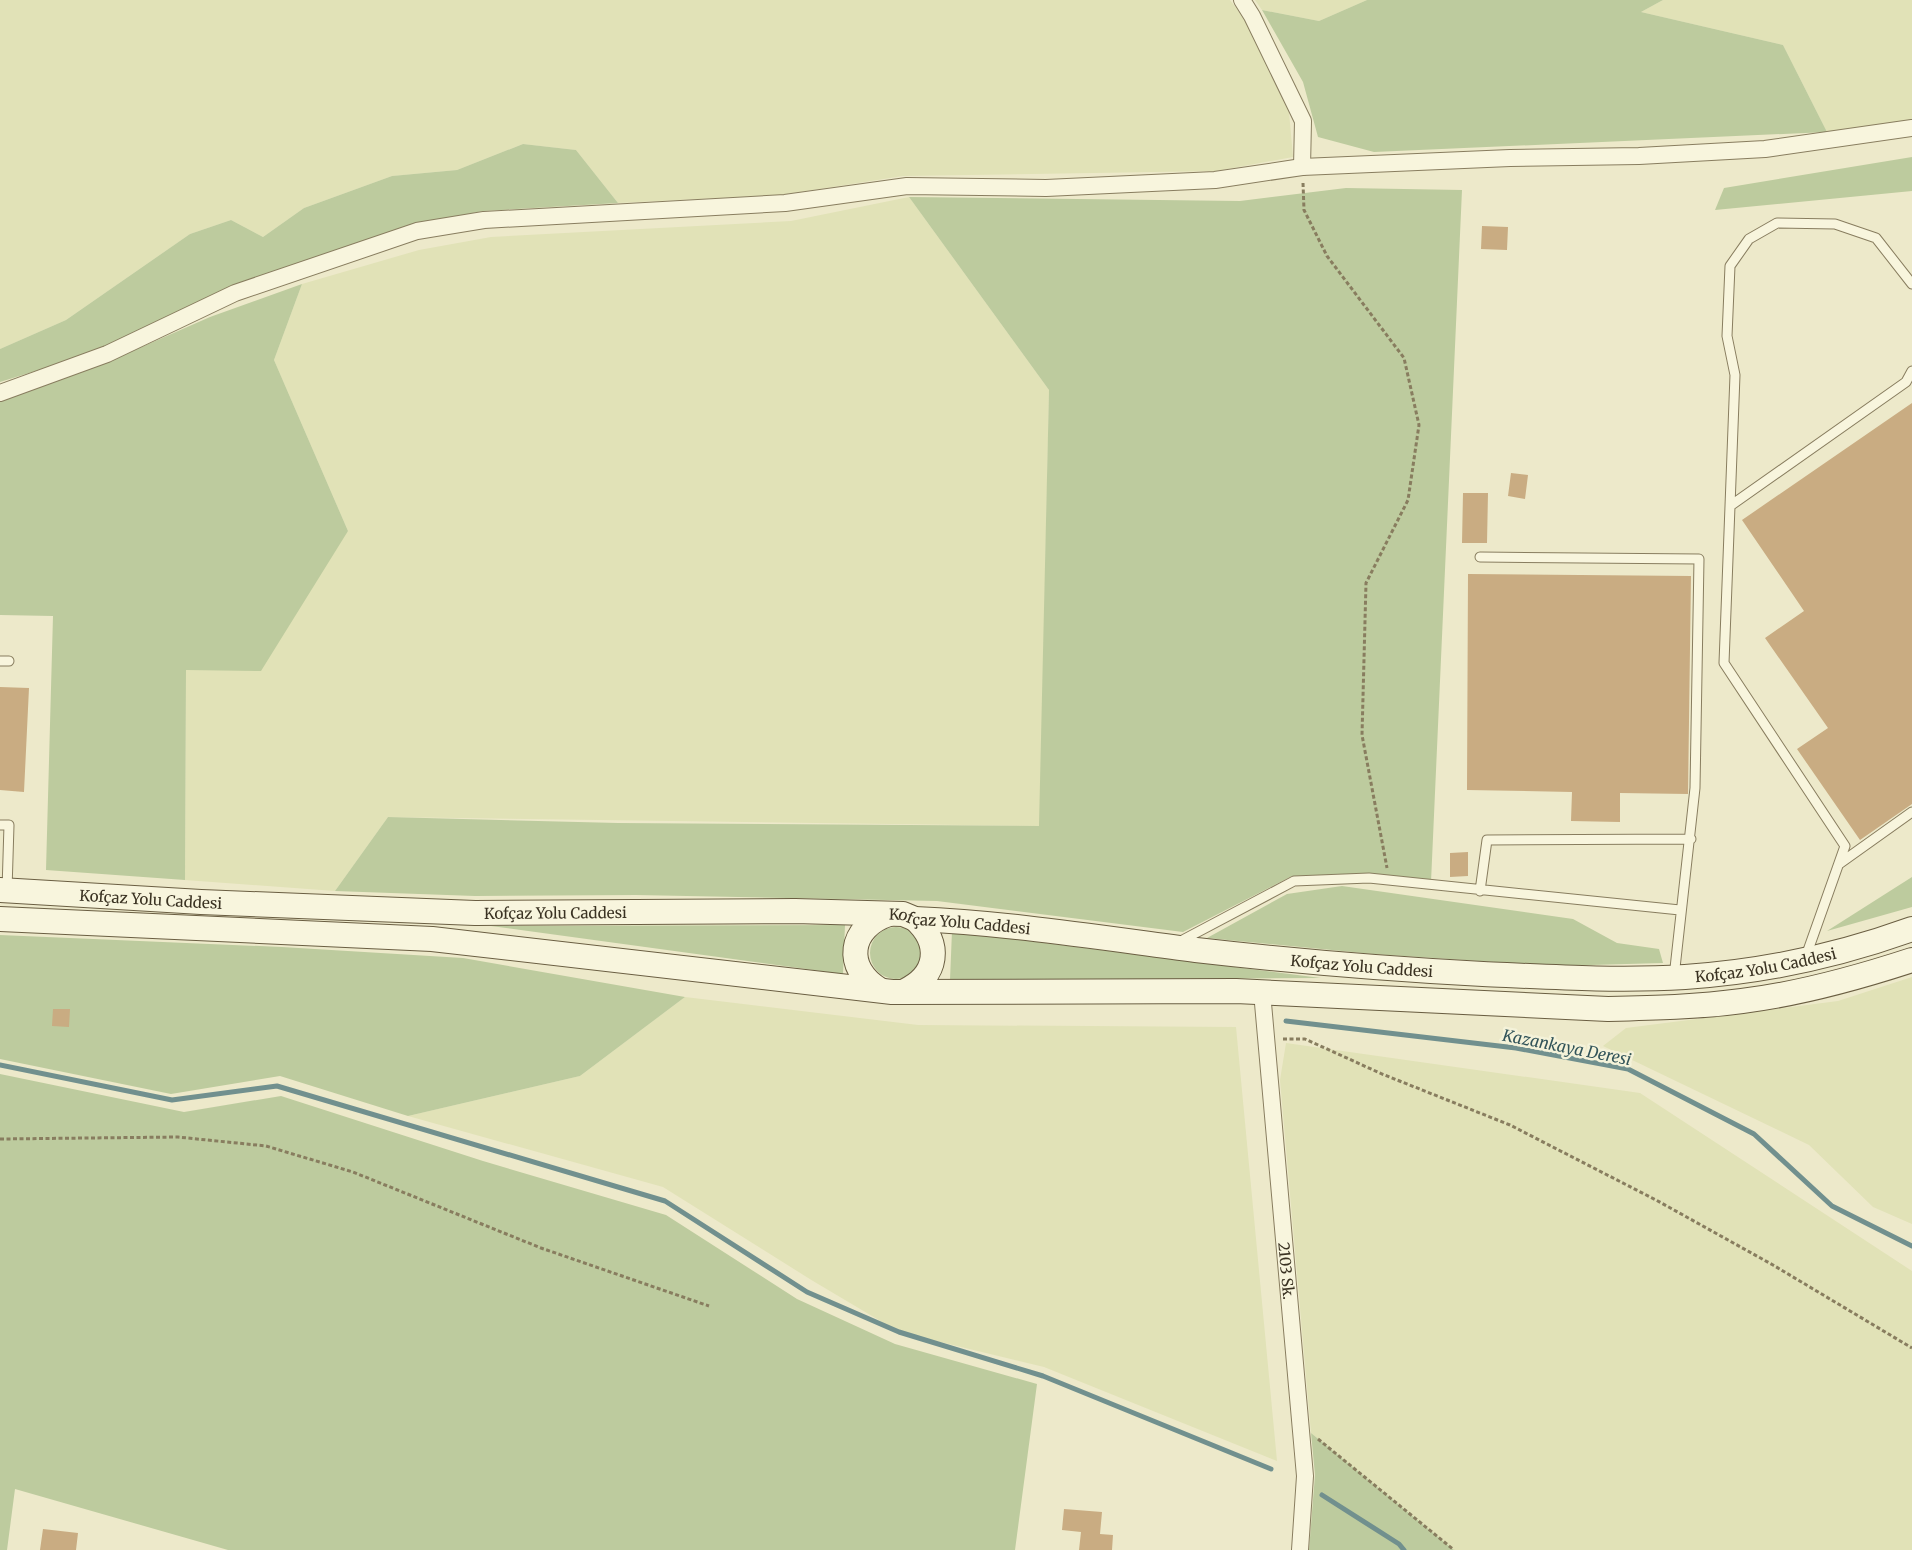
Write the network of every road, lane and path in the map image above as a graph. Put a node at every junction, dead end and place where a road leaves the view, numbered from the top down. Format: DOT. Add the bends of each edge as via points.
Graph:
graph roads {
  1 [pos="1242,0"];
  2 [pos="1912,128"];
  3 [pos="1302,167"];
  4 [pos="1912,284"];
  5 [pos="1912,371"];
  6 [pos="0,393"];
  7 [pos="1730,506"];
  8 [pos="1480,557"];
  9 [pos="1912,812"];
  10 [pos="0,825"];
  11 [pos="1691,839"];
  12 [pos="1839,864"];
  13 [pos="1389,881"];
  14 [pos="3,890"];
  15 [pos="1480,891"];
  16 [pos="1680,910"];
  17 [pos="889,914"];
  18 [pos="0,919"];
  19 [pos="915,920"];
  20 [pos="1912,929"];
  21 [pos="1170,946"];
  22 [pos="1805,959"];
  23 [pos="1912,960"];
  24 [pos="1674,978"];
  25 [pos="880,990"];
  26 [pos="905,991"];
  27 [pos="1262,992"];
  28 [pos="1266,1038"];
  29 [pos="0,1139"];
  30 [pos="709,1306"];
  31 [pos="1912,1348"];
  32 [pos="1300,1425"];
  33 [pos="1300,1550"];
  34 [pos="1454,1550"];
  1 -- 3 [label="street" via="1303,121"];
  2 -- 3 [label="street" via="1755,150"];
  3 -- 6 [label="street" via="1195,181 1046,188 906,186 785,203 484,220 417,231 235,293 107,354"];
  3 -- 13 [label="path" via="1304,210 1327,256 1404,358 1419,425 1408,500 1366,583 1362,736"];
  4 -- 7 [label="lane" via="1876,238 1835,224 1777,223 1749,239 1730,266 1728,336 1735,375"];
  5 -- 7 [label="lane" via="1906,382"];
  7 -- 12 [label="lane" via="1724,664 1845,846"];
  8 -- 11 [label="lane" via="1699,559 1695,788"];
  9 -- 12 [label="lane"];
  10 -- 14 [label="lane" via="9,825"];
  11 -- 15 [label="lane" via="1486,840"];
  11 -- 16 [label="lane"];
  12 -- 22 [label="lane"];
  13 -- 15 [label="lane"];
  13 -- 21 [label="lane" via="1369,878 1294,881"];
  14 -- 17 [label="main road, Kofçaz Yolu Caddesi" via="475,913"];
  15 -- 16 [label="lane"];
  16 -- 24 [label="lane"];
  17 -- 19 [label="main road, Kofçaz Yolu Caddesi" via="903,914"];
  17 -- 25 [label="main road" via="866,926 858,937 855,950 861,974"];
  18 -- 25 [label="main road, Kofçaz Yolu Caddesi" via="432,939"];
  19 -- 21 [label="main road, Kofçaz Yolu Caddesi" via="1035,929"];
  19 -- 26 [label="main road" via="932,940 933,954 925,977"];
  20 -- 22 [label="main road, Kofçaz Yolu Caddesi"];
  21 -- 24 [label="main road, Kofçaz Yolu Caddesi" via="1378,968 1564,978"];
  22 -- 24 [label="main road, Kofçaz Yolu Caddesi" via="1748,970"];
  23 -- 27 [label="main road, Kofçaz Yolu Caddesi" via="1800,991 1742,1001 1668,1008 1557,1007"];
  25 -- 26 [label="main road, Kofçaz Yolu Caddesi"];
  26 -- 27 [label="main road, Kofçaz Yolu Caddesi"];
  27 -- 28 [label="street, 2103 Sk."];
  28 -- 31 [label="path" via="1305,1039 1510,1125 1773,1265"];
  28 -- 32 [label="street, 2103 Sk."];
  29 -- 30 [label="path" via="178,1137 266,1146 353,1172 541,1248"];
  32 -- 33 [label="street, 2103 Sk." via="1305,1476"];
  32 -- 34 [label="path"];
}
